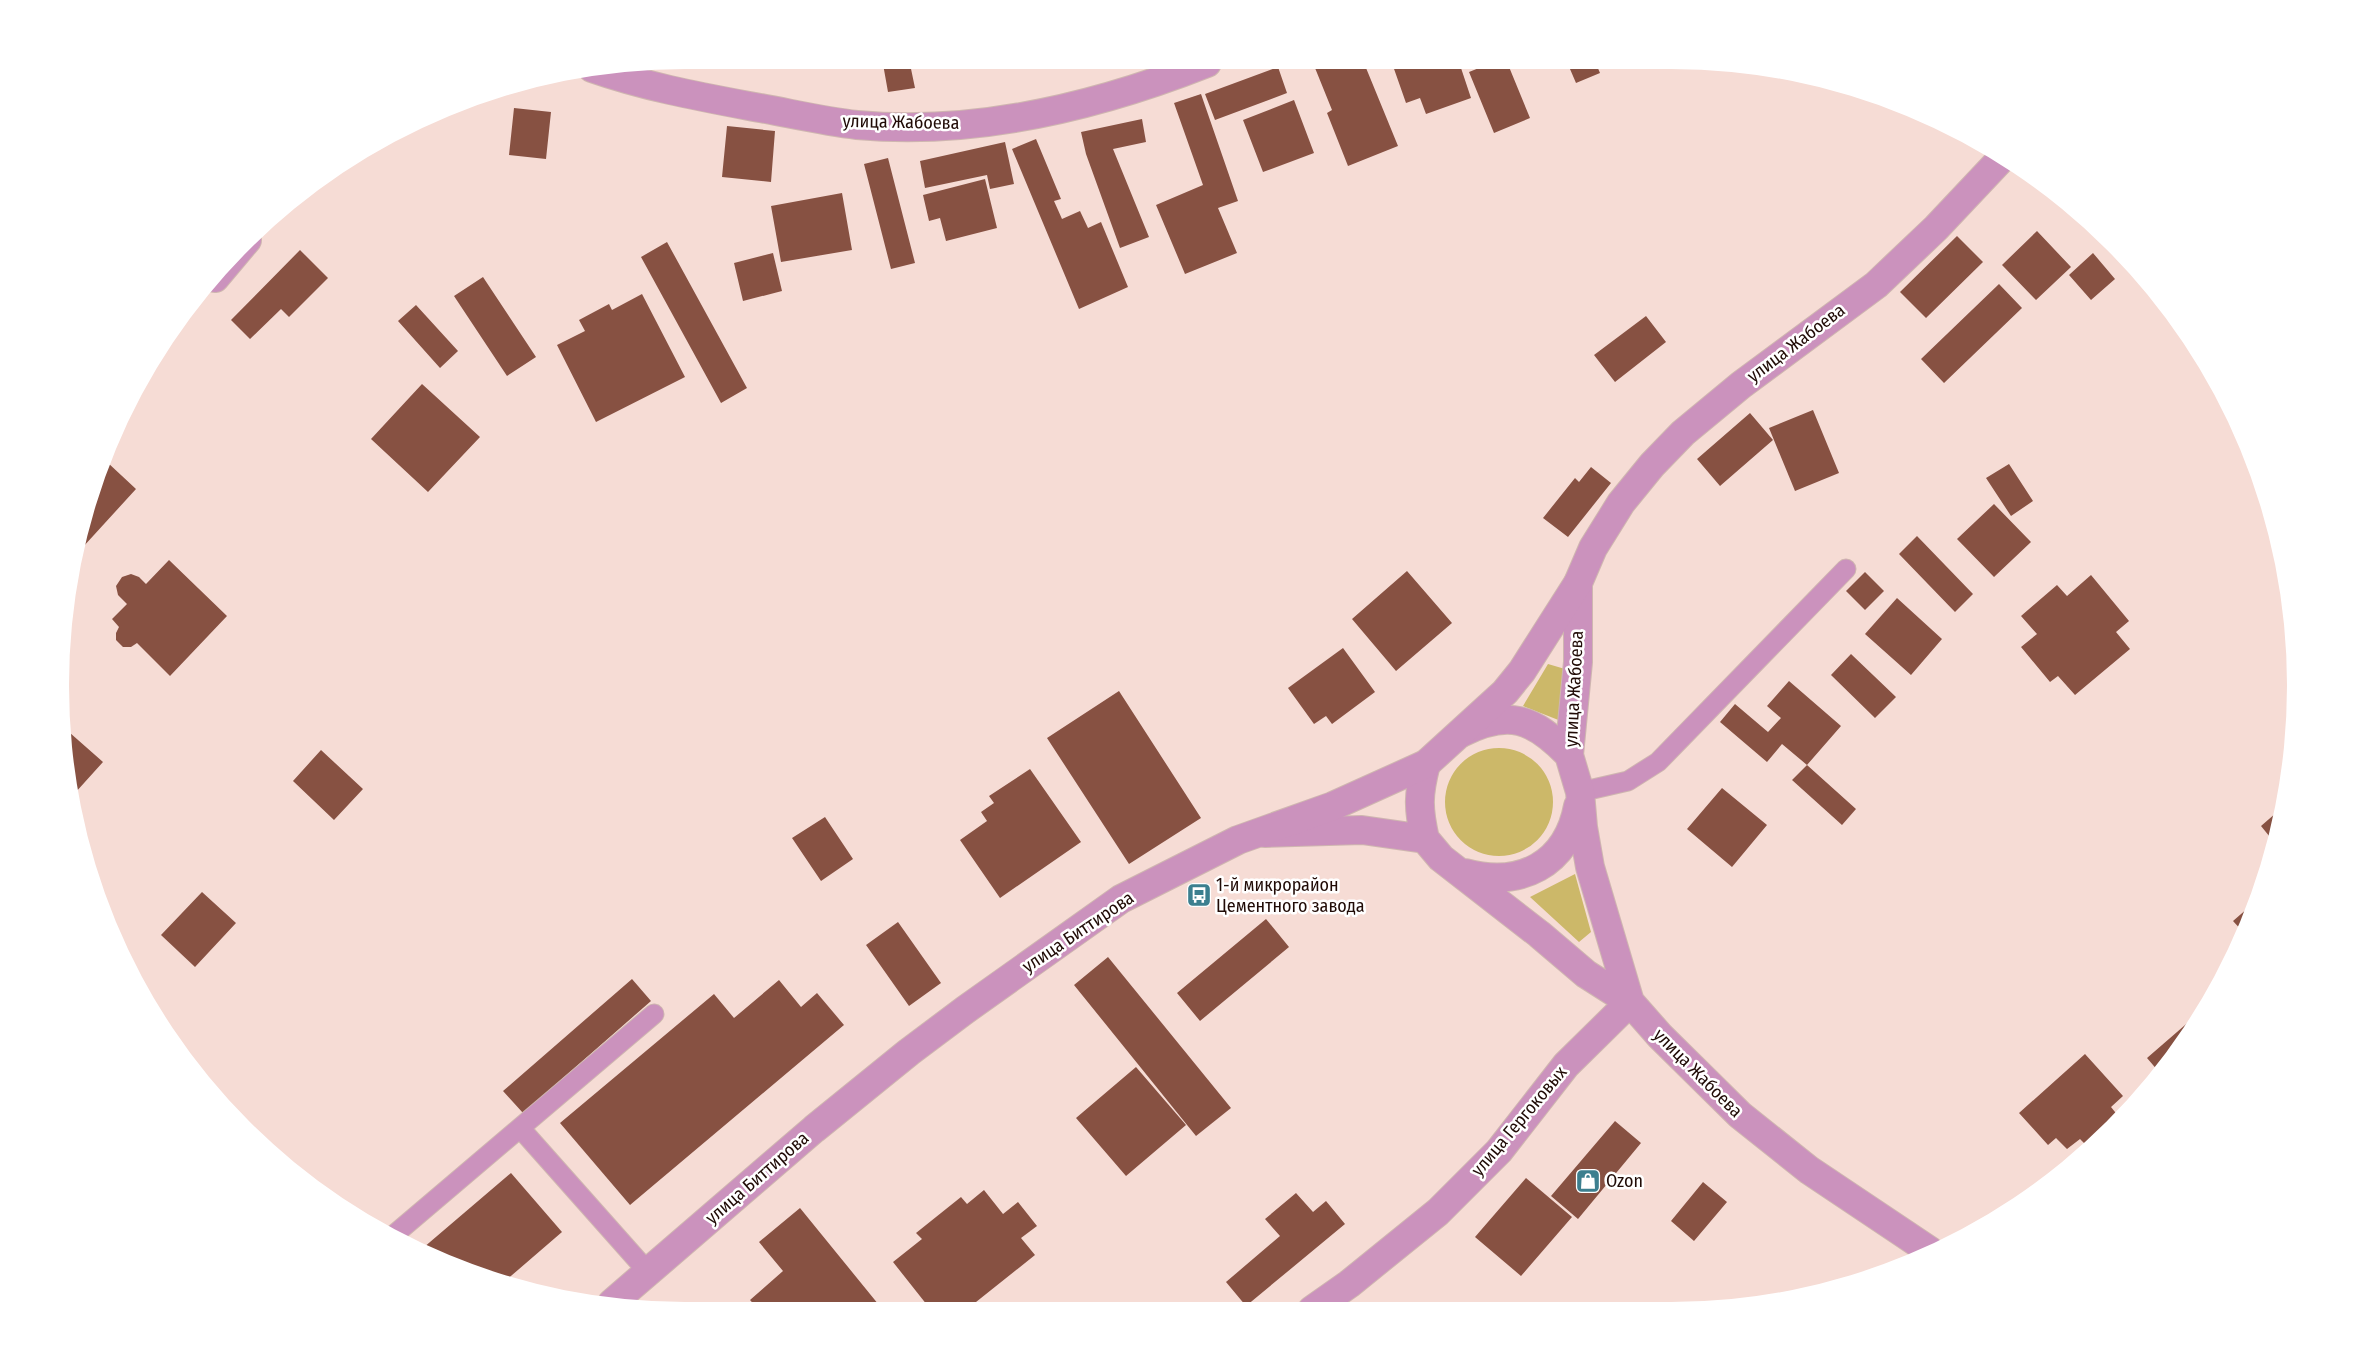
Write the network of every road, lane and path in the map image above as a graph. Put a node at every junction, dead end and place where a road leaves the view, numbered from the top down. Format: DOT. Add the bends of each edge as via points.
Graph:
graph roads {
  1 [pos="1192,69"];
  2 [pos="609,74"];
  3 [pos="1997,163"];
  4 [pos="1846,569"];
  5 [pos="1578,583"];
  6 [pos="1455,736"];
  7 [pos="1569,755"];
  8 [pos="1426,764"];
  9 [pos="1580,792"];
  10 [pos="1262,833"];
  11 [pos="1425,839"];
  12 [pos="1461,872"];
  13 [pos="1630,1002"];
  14 [pos="654,1014"];
  15 [pos="521,1129"];
  16 [pos="398,1231"];
  17 [pos="1924,1248"];
  18 [pos="648,1272"];
  19 [pos="618,1298"];
  20 [pos="1323,1302"];
  1 -- 2 [label="street, улица Жабоева" via="1109,97 1041,113 945,126 857,125 730,102"];
  3 -- 5 [label="street, улица Жабоева" via="1876,285 1741,385 1677,439 1622,503 1593,548"];
  4 -- 9 [label="lane" via="1658,762 1628,781"];
  5 -- 6 [label="street, улица Биттирова" via="1537,649 1505,692"];
  5 -- 7 [label="street, улица Жабоева" via="1578,662"];
  6 -- 7 [label="street" via="1495,719 1514,720 1533,725 1551,736"];
  6 -- 8 [label="street, улица Биттирова"];
  7 -- 9 [label="street, улица Жабоева"];
  8 -- 10 [label="street, улица Биттирова" via="1333,806"];
  8 -- 11 [label="street" via="1419,790 1419,812"];
  9 -- 12 [label="street" via="1568,836 1556,854 1539,868 1518,876 1496,879"];
  9 -- 13 [label="street, улица Жабоева" via="1590,867"];
  10 -- 11 [label="street" via="1362,830"];
  10 -- 18 [label="street, улица Биттирова" via="1238,840 1122,899 964,1010 814,1129"];
  11 -- 12 [label="street" via="1441,858"];
  12 -- 13 [label="street" via="1586,974"];
  13 -- 17 [label="street, улица Жабоева" via="1740,1116 1809,1170"];
  13 -- 20 [label="street, улица Гергоковых" via="1566,1064 1499,1151 1438,1212"];
  14 -- 15 [label="lane"];
  15 -- 16 [label="lane"];
  15 -- 18 [label="lane"];
  18 -- 19 [label="street, улица Биттирова"];
}
